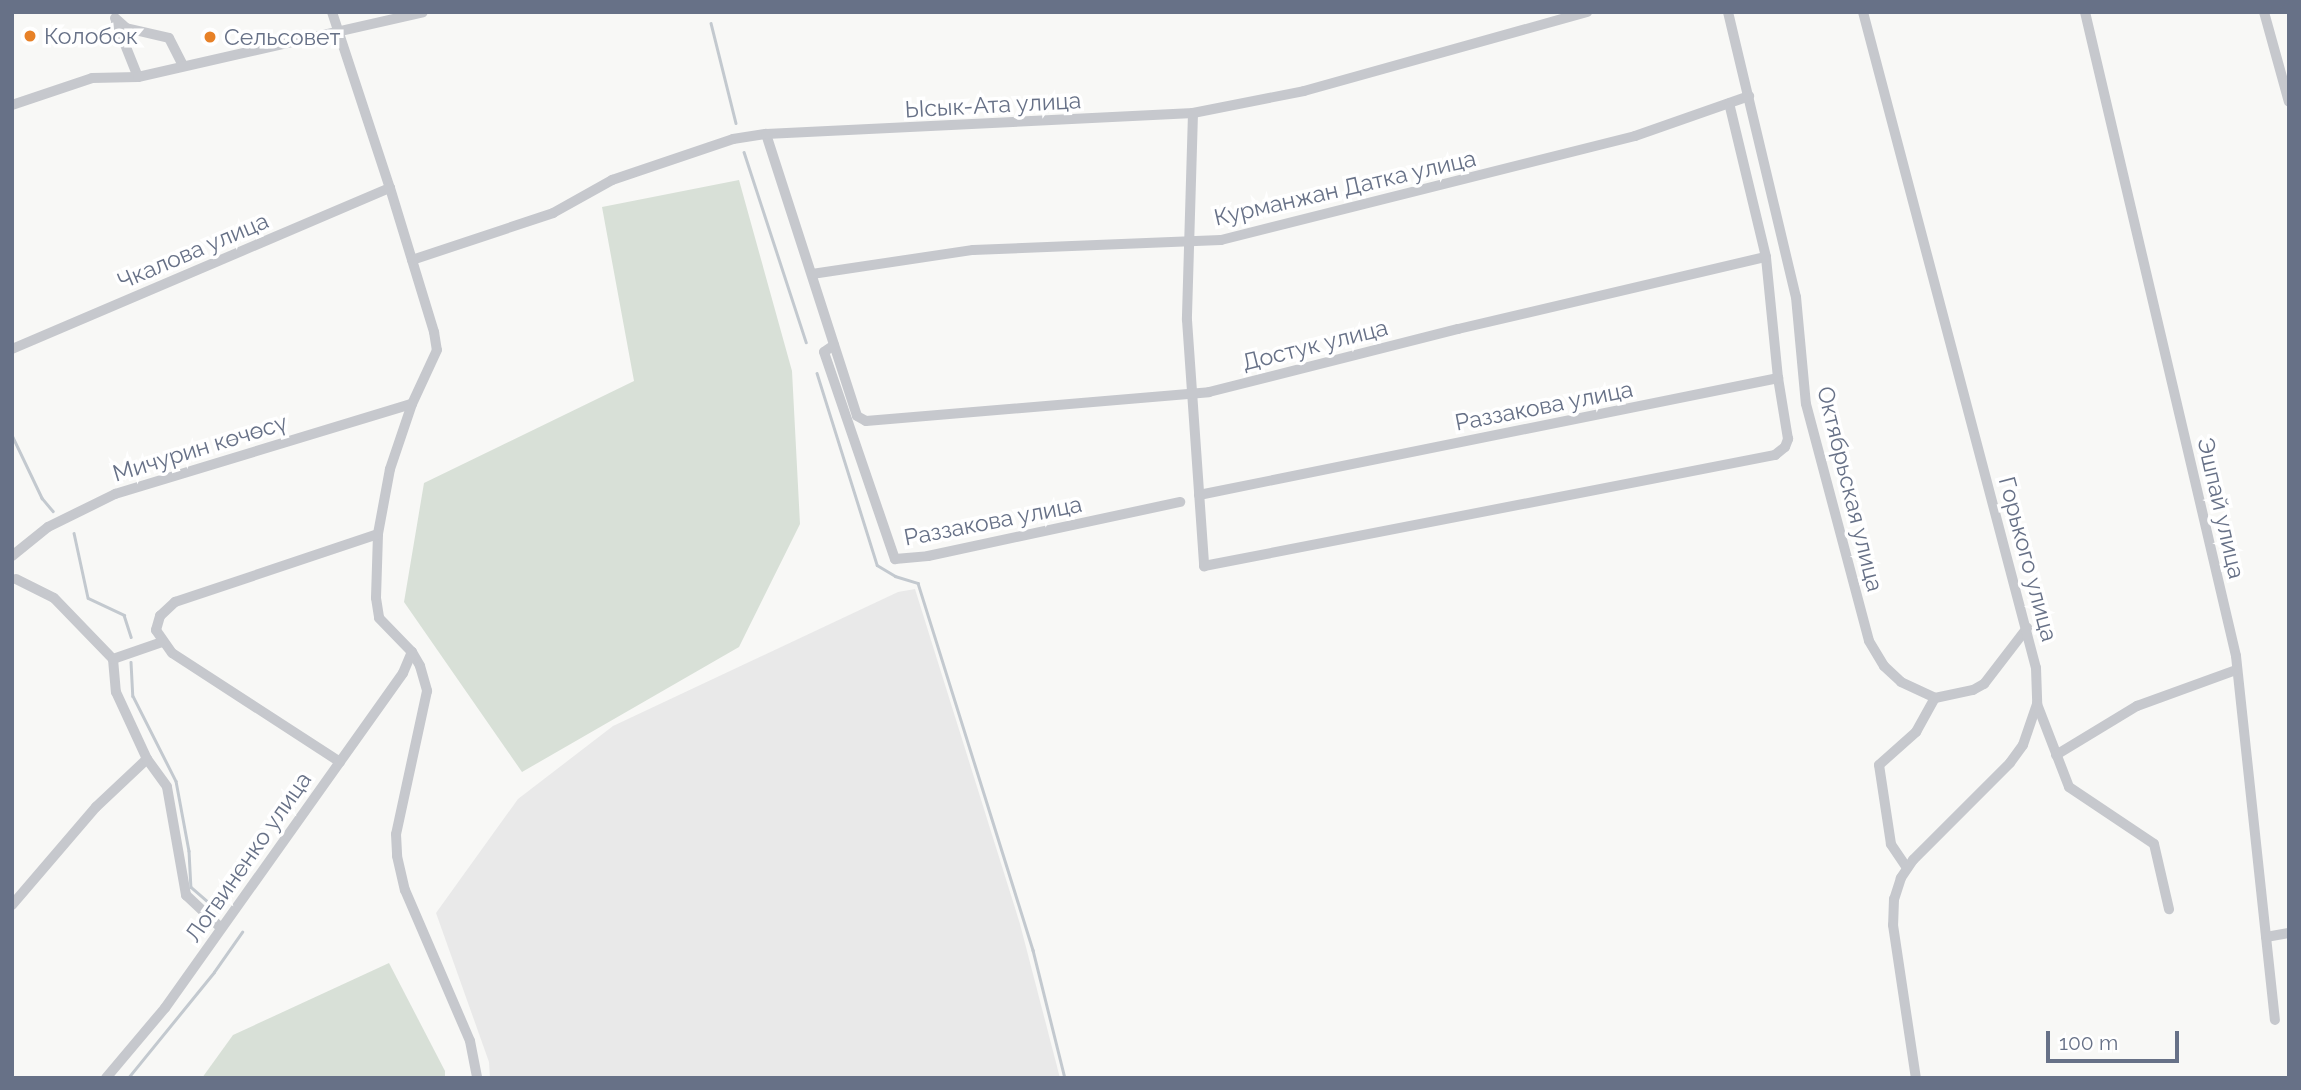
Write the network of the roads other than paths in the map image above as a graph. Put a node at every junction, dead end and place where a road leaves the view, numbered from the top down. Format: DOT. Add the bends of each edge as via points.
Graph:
graph roads {
  1 [pos="332,12"];
  2 [pos="423,12"];
  3 [pos="1587,12"];
  4 [pos="1728,12"];
  5 [pos="1863,12"];
  6 [pos="2085,12"];
  7 [pos="2264,12"];
  8 [pos="113,15"];
  9 [pos="337,30"];
  10 [pos="183,66"];
  11 [pos="138,77"];
  12 [pos="1749,96"];
  13 [pos="2289,102"];
  14 [pos="1729,103"];
  15 [pos="12,105"];
  16 [pos="1193,113"];
  17 [pos="766,134"];
  18 [pos="390,188"];
  19 [pos="1189,241"];
  20 [pos="1766,257"];
  21 [pos="412,260"];
  22 [pos="812,274"];
  23 [pos="834,345"];
  24 [pos="12,349"];
  25 [pos="1777,378"];
  26 [pos="1192,395"];
  27 [pos="412,404"];
  28 [pos="1199,495"];
  29 [pos="1180,502"];
  30 [pos="378,534"];
  31 [pos="12,556"];
  32 [pos="14,580"];
  33 [pos="2027,628"];
  34 [pos="162,642"];
  35 [pos="412,652"];
  36 [pos="113,659"];
  37 [pos="2236,670"];
  38 [pos="1935,698"];
  39 [pos="2037,704"];
  40 [pos="2056,755"];
  41 [pos="147,759"];
  42 [pos="340,762"];
  43 [pos="1907,868"];
  44 [pos="12,905"];
  45 [pos="2169,909"];
  46 [pos="221,929"];
  47 [pos="2289,933"];
  48 [pos="2266,937"];
  49 [pos="2275,1020"];
  50 [pos="106,1078"];
  51 [pos="477,1078"];
  52 [pos="1916,1078"];
  1 -- 9 [label="street"];
  2 -- 9 [label="street"];
  3 -- 16 [label="street, Ысык-Ата улица" via="1304,91"];
  4 -- 12 [label="street"];
  5 -- 33 [label="street, Горького улица"];
  6 -- 37 [label="street, Эшпай улица"];
  7 -- 13 [label="street"];
  8 -- 10 [label="street" via="126,28 169,38"];
  8 -- 11 [label="street"];
  9 -- 10 [label="street"];
  9 -- 18 [label="street"];
  10 -- 11 [label="street"];
  11 -- 15 [label="street" via="92,78"];
  12 -- 14 [label="street, Курманжан Датка улица"];
  12 -- 38 [label="street, Октябрьская улица" via="1796,297 1806,404 1869,641 1884,666 1901,682"];
  14 -- 19 [label="street, Курманжан Датка улица" via="1635,136 1355,208 1221,240"];
  14 -- 20 [label="street"];
  16 -- 17 [label="street, Ысык-Ата улица"];
  16 -- 19 [label="street"];
  17 -- 21 [label="street, Ысык-Ата улица" via="733,139 612,180 553,213"];
  17 -- 22 [label="street"];
  18 -- 21 [label="street"];
  18 -- 24 [label="street, Чкалова улица"];
  19 -- 22 [label="street, Курманжан Датка улица" via="973,250"];
  19 -- 26 [label="street" via="1187,320"];
  20 -- 25 [label="street"];
  20 -- 26 [label="street, Достук улица"];
  21 -- 27 [label="street" via="436,350"];
  22 -- 23 [label="street"];
  23 -- 26 [label="street, Достук улица" via="857,416 866,421"];
  23 -- 29 [label="street, Раззакова улица" via="824,352 895,559 928,556"];
  25 -- 28 [label="street, Раззакова улица"];
  25 -- 28 [label="street" via="1788,439 1775,455 1204,566"];
  26 -- 28 [label="street"];
  27 -- 30 [label="street" via="390,469"];
  27 -- 31 [label="street, Мичурин көчөсү" via="115,494 48,527"];
  30 -- 34 [label="street" via="175,602 160,616 156,630"];
  30 -- 35 [label="street" via="379,618"];
  32 -- 36 [label="street" via="54,598"];
  33 -- 38 [label="street" via="1984,684"];
  33 -- 39 [label="street, Горького улица" via="2036,668"];
  34 -- 36 [label="street"];
  34 -- 42 [label="street" via="172,653"];
  35 -- 42 [label="street, Логвиненко улица" via="403,673"];
  35 -- 51 [label="street" via="427,691 396,834 397,856 405,890 470,1041"];
  36 -- 41 [label="street" via="116,692"];
  37 -- 40 [label="street" via="2137,706"];
  37 -- 48 [label="street, Эшпай улица"];
  38 -- 43 [label="street" via="1916,732 1879,765 1891,844"];
  39 -- 40 [label="street"];
  39 -- 43 [label="street, Горького улица" via="2023,745 2010,762"];
  40 -- 45 [label="street" via="2069,787 2154,844"];
  41 -- 44 [label="street" via="96,807"];
  41 -- 46 [label="street" via="167,787 186,895"];
  42 -- 46 [label="street, Логвиненко улица"];
  43 -- 52 [label="street, Горького улица" via="1894,899 1893,925"];
  46 -- 50 [label="street, Логвиненко улица" via="165,1008"];
  47 -- 48 [label="street"];
  48 -- 49 [label="street, Эшпай улица"];
}
